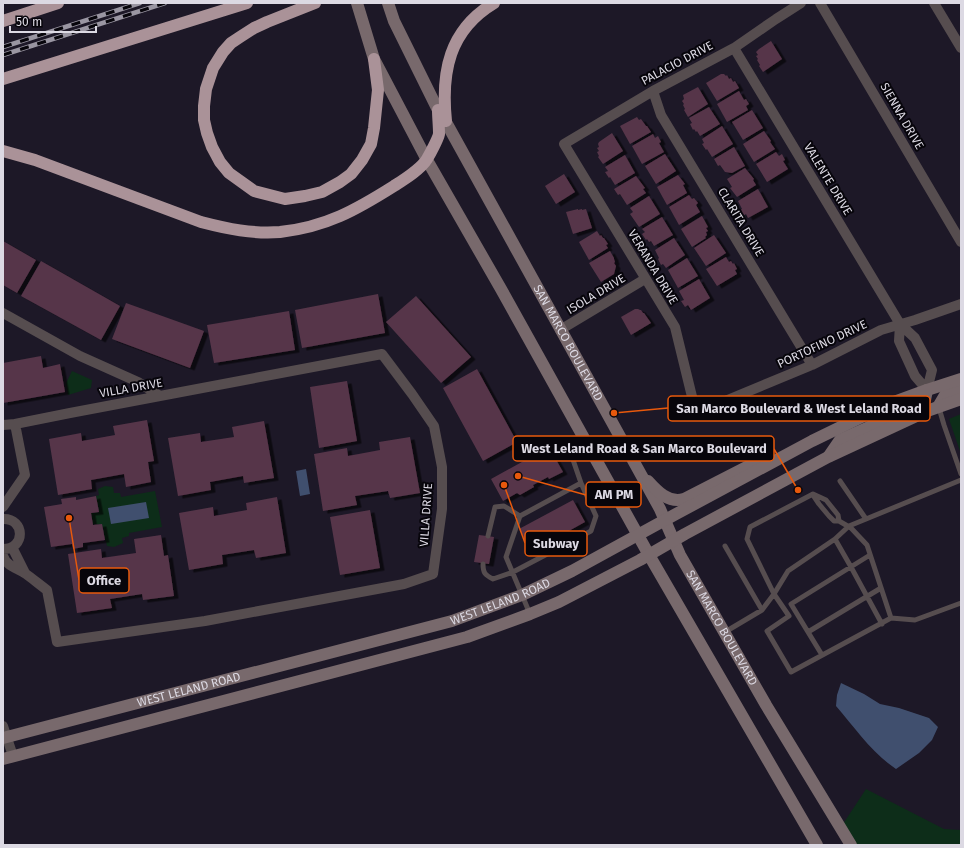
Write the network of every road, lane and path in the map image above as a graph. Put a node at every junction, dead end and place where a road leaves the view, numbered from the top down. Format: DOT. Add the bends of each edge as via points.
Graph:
graph roads {
  1 [pos="52,3"];
  2 [pos="58,3"];
  3 [pos="247,3"];
  4 [pos="315,3"];
  5 [pos="357,3"];
  6 [pos="388,3"];
  7 [pos="494,3"];
  8 [pos="801,3"];
  9 [pos="820,3"];
  10 [pos="934,3"];
  11 [pos="19,16"];
  12 [pos="3,21"];
  13 [pos="734,48"];
  14 [pos="961,48"];
  15 [pos="374,59"];
  16 [pos="3,79"];
  17 [pos="653,91"];
  18 [pos="438,110"];
  19 [pos="447,124"];
  20 [pos="564,144"];
  21 [pos="3,151"];
  22 [pos="427,160"];
  23 [pos="961,242"];
  24 [pos="646,279"];
  25 [pos="961,304"];
  26 [pos="3,313"];
  27 [pos="900,324"];
  28 [pos="560,330"];
  29 [pos="812,365"];
  30 [pos="961,379"];
  31 [pos="961,387"];
  32 [pos="927,390"];
  33 [pos="160,396"];
  34 [pos="961,400"];
  35 [pos="938,407"];
  36 [pos="696,413"];
  37 [pos="16,424"];
  38 [pos="3,425"];
  39 [pos="812,441"];
  40 [pos="586,442"];
  41 [pos="828,457"];
  42 [pos="638,470"];
  43 [pos="961,474"];
  44 [pos="961,480"];
  45 [pos="840,481"];
  46 [pos="581,483"];
  47 [pos="3,507"];
  48 [pos="520,516"];
  49 [pos="3,519"];
  50 [pos="866,519"];
  51 [pos="664,520"];
  52 [pos="848,526"];
  53 [pos="638,534"];
  54 [pos="488,536"];
  55 [pos="835,540"];
  56 [pos="674,541"];
  57 [pos="725,546"];
  58 [pos="7,548"];
  59 [pos="649,555"];
  60 [pos="870,555"];
  61 [pos="3,556"];
  62 [pos="483,564"];
  63 [pos="7,567"];
  64 [pos="851,567"];
  65 [pos="512,572"];
  66 [pos="25,573"];
  67 [pos="881,588"];
  68 [pos="522,594"];
  69 [pos="774,594"];
  70 [pos="868,596"];
  71 [pos="961,603"];
  72 [pos="762,610"];
  73 [pos="796,612"];
  74 [pos="530,614"];
  75 [pos="789,616"];
  76 [pos="891,618"];
  77 [pos="882,624"];
  78 [pos="808,632"];
  79 [pos="724,633"];
  80 [pos="822,655"];
  81 [pos="4,734"];
  82 [pos="8,757"];
  83 [pos="817,845"];
  84 [pos="851,845"];
  1 -- 11 [label="highway"];
  2 -- 11 [label="highway"];
  3 -- 16 [label="highway"];
  4 -- 15 [label="highway" via="240,36 223,52 213,68 206,88 204,120 212,147 229,173 254,191 285,199 322,192 351,174 371,144 378,90"];
  5 -- 15 [label="main road"];
  6 -- 18 [label="main road, SAN MARCO BOULEVARD" via="394,21"];
  7 -- 19 [label="highway" via="476,17 454,46 445,82"];
  8 -- 13 [label="street, PALACIO DRIVE"];
  9 -- 23 [label="street, SIENNA DRIVE"];
  10 -- 14 [label="street"];
  11 -- 12 [label="highway"];
  13 -- 17 [label="street, PALACIO DRIVE"];
  13 -- 27 [label="street, VALENTE DRIVE"];
  15 -- 22 [label="main road"];
  17 -- 20 [label="street, PALACIO DRIVE"];
  17 -- 29 [label="street, CLARITA DRIVE" via="661,115"];
  18 -- 19 [label="main road, SAN MARCO BOULEVARD"];
  18 -- 22 [label="highway" via="439,135"];
  19 -- 28 [label="main road, SAN MARCO BOULEVARD"];
  20 -- 24 [label="street, VERANDA DRIVE"];
  21 -- 22 [label="highway" via="35,160 202,222 252,232 279,232 331,221 384,193"];
  22 -- 40 [label="main road"];
  24 -- 28 [label="street, ISOLA DRIVE"];
  24 -- 36 [label="street, VERANDA DRIVE" via="675,327"];
  25 -- 27 [label="street, PORTOFINO DRIVE"];
  26 -- 33 [label="street" via="80,356 138,382"];
  27 -- 29 [label="street, PORTOFINO DRIVE" via="881,330"];
  27 -- 32 [label="street" via="899,342 915,376"];
  27 -- 32 [label="street, VALENTE DRIVE" via="915,338 932,370"];
  28 -- 42 [label="main road, SAN MARCO BOULEVARD"];
  29 -- 36 [label="street, PORTOFINO DRIVE"];
  30 -- 32 [label="main road, WEST LELAND ROAD"];
  31 -- 35 [label="main road" via="945,395"];
  32 -- 39 [label="main road, WEST LELAND ROAD" via="886,405"];
  32 -- 41 [label="main road" via="925,400 914,407 840,440"];
  33 -- 37 [label="street, VILLA DRIVE"];
  33 -- 66 [label="street, VILLA DRIVE" via="382,354 434,426 442,467 442,509 434,574 404,584 205,621 56,642 47,590"];
  34 -- 35 [label="main road, WEST LELAND ROAD"];
  35 -- 41 [label="main road, WEST LELAND ROAD"];
  35 -- 43 [label="lane"];
  37 -- 38 [label="street, VILLA DRIVE"];
  37 -- 47 [label="street" via="25,475"];
  39 -- 42 [label="main road" via="760,459 680,500 662,494"];
  39 -- 51 [label="main road, WEST LELAND ROAD"];
  40 -- 46 [label="lane" via="571,454"];
  40 -- 53 [label="main road"];
  41 -- 56 [label="main road, WEST LELAND ROAD"];
  42 -- 51 [label="main road, SAN MARCO BOULEVARD"];
  44 -- 50 [label="lane"];
  45 -- 50 [label="lane"];
  46 -- 48 [label="lane"];
  46 -- 65 [label="lane" via="596,516 591,531"];
  48 -- 54 [label="lane" via="504,506 495,507"];
  48 -- 65 [label="lane" via="506,557"];
  49 -- 58 [label="street, VILLA DRIVE" via="14,522 20,537"];
  50 -- 52 [label="lane"];
  51 -- 53 [label="main road, WEST LELAND ROAD"];
  51 -- 56 [label="main road, SAN MARCO BOULEVARD"];
  52 -- 55 [label="lane"];
  52 -- 60 [label="lane" via="867,545"];
  52 -- 69 [label="lane" via="829,516 813,494 750,527 747,540"];
  53 -- 59 [label="main road"];
  53 -- 68 [label="main road, WEST LELAND ROAD" via="572,571"];
  55 -- 64 [label="lane"];
  55 -- 69 [label="lane" via="788,571"];
  56 -- 59 [label="main road, WEST LELAND ROAD"];
  56 -- 79 [label="main road, SAN MARCO BOULEVARD"];
  57 -- 72 [label="lane"];
  58 -- 66 [label="street, VILLA DRIVE"];
  59 -- 74 [label="main road, WEST LELAND ROAD" via="559,602"];
  59 -- 83 [label="main road"];
  60 -- 64 [label="lane"];
  60 -- 67 [label="lane"];
  61 -- 63 [label="street, VILLA DRIVE"];
  62 -- 65 [label="lane" via="483,570 493,579"];
  63 -- 66 [label="street, VILLA DRIVE"];
  64 -- 70 [label="lane"];
  64 -- 73 [label="lane" via="791,604"];
  65 -- 68 [label="lane"];
  67 -- 70 [label="lane"];
  67 -- 76 [label="lane"];
  68 -- 74 [label="lane"];
  68 -- 81 [label="main road, WEST LELAND ROAD" via="452,621"];
  69 -- 72 [label="lane"];
  69 -- 75 [label="lane"];
  70 -- 77 [label="lane"];
  70 -- 78 [label="lane"];
  71 -- 76 [label="lane" via="915,620"];
  72 -- 79 [label="lane"];
  73 -- 75 [label="lane"];
  73 -- 78 [label="lane"];
  74 -- 82 [label="main road, WEST LELAND ROAD" via="467,637"];
  75 -- 80 [label="lane" via="766,631 791,672"];
  76 -- 77 [label="lane"];
  77 -- 80 [label="lane"];
  78 -- 80 [label="lane"];
  79 -- 84 [label="main road, SAN MARCO BOULEVARD"];
  81 -- 82 [label="street, WEST LELAND ROAD"];
}
